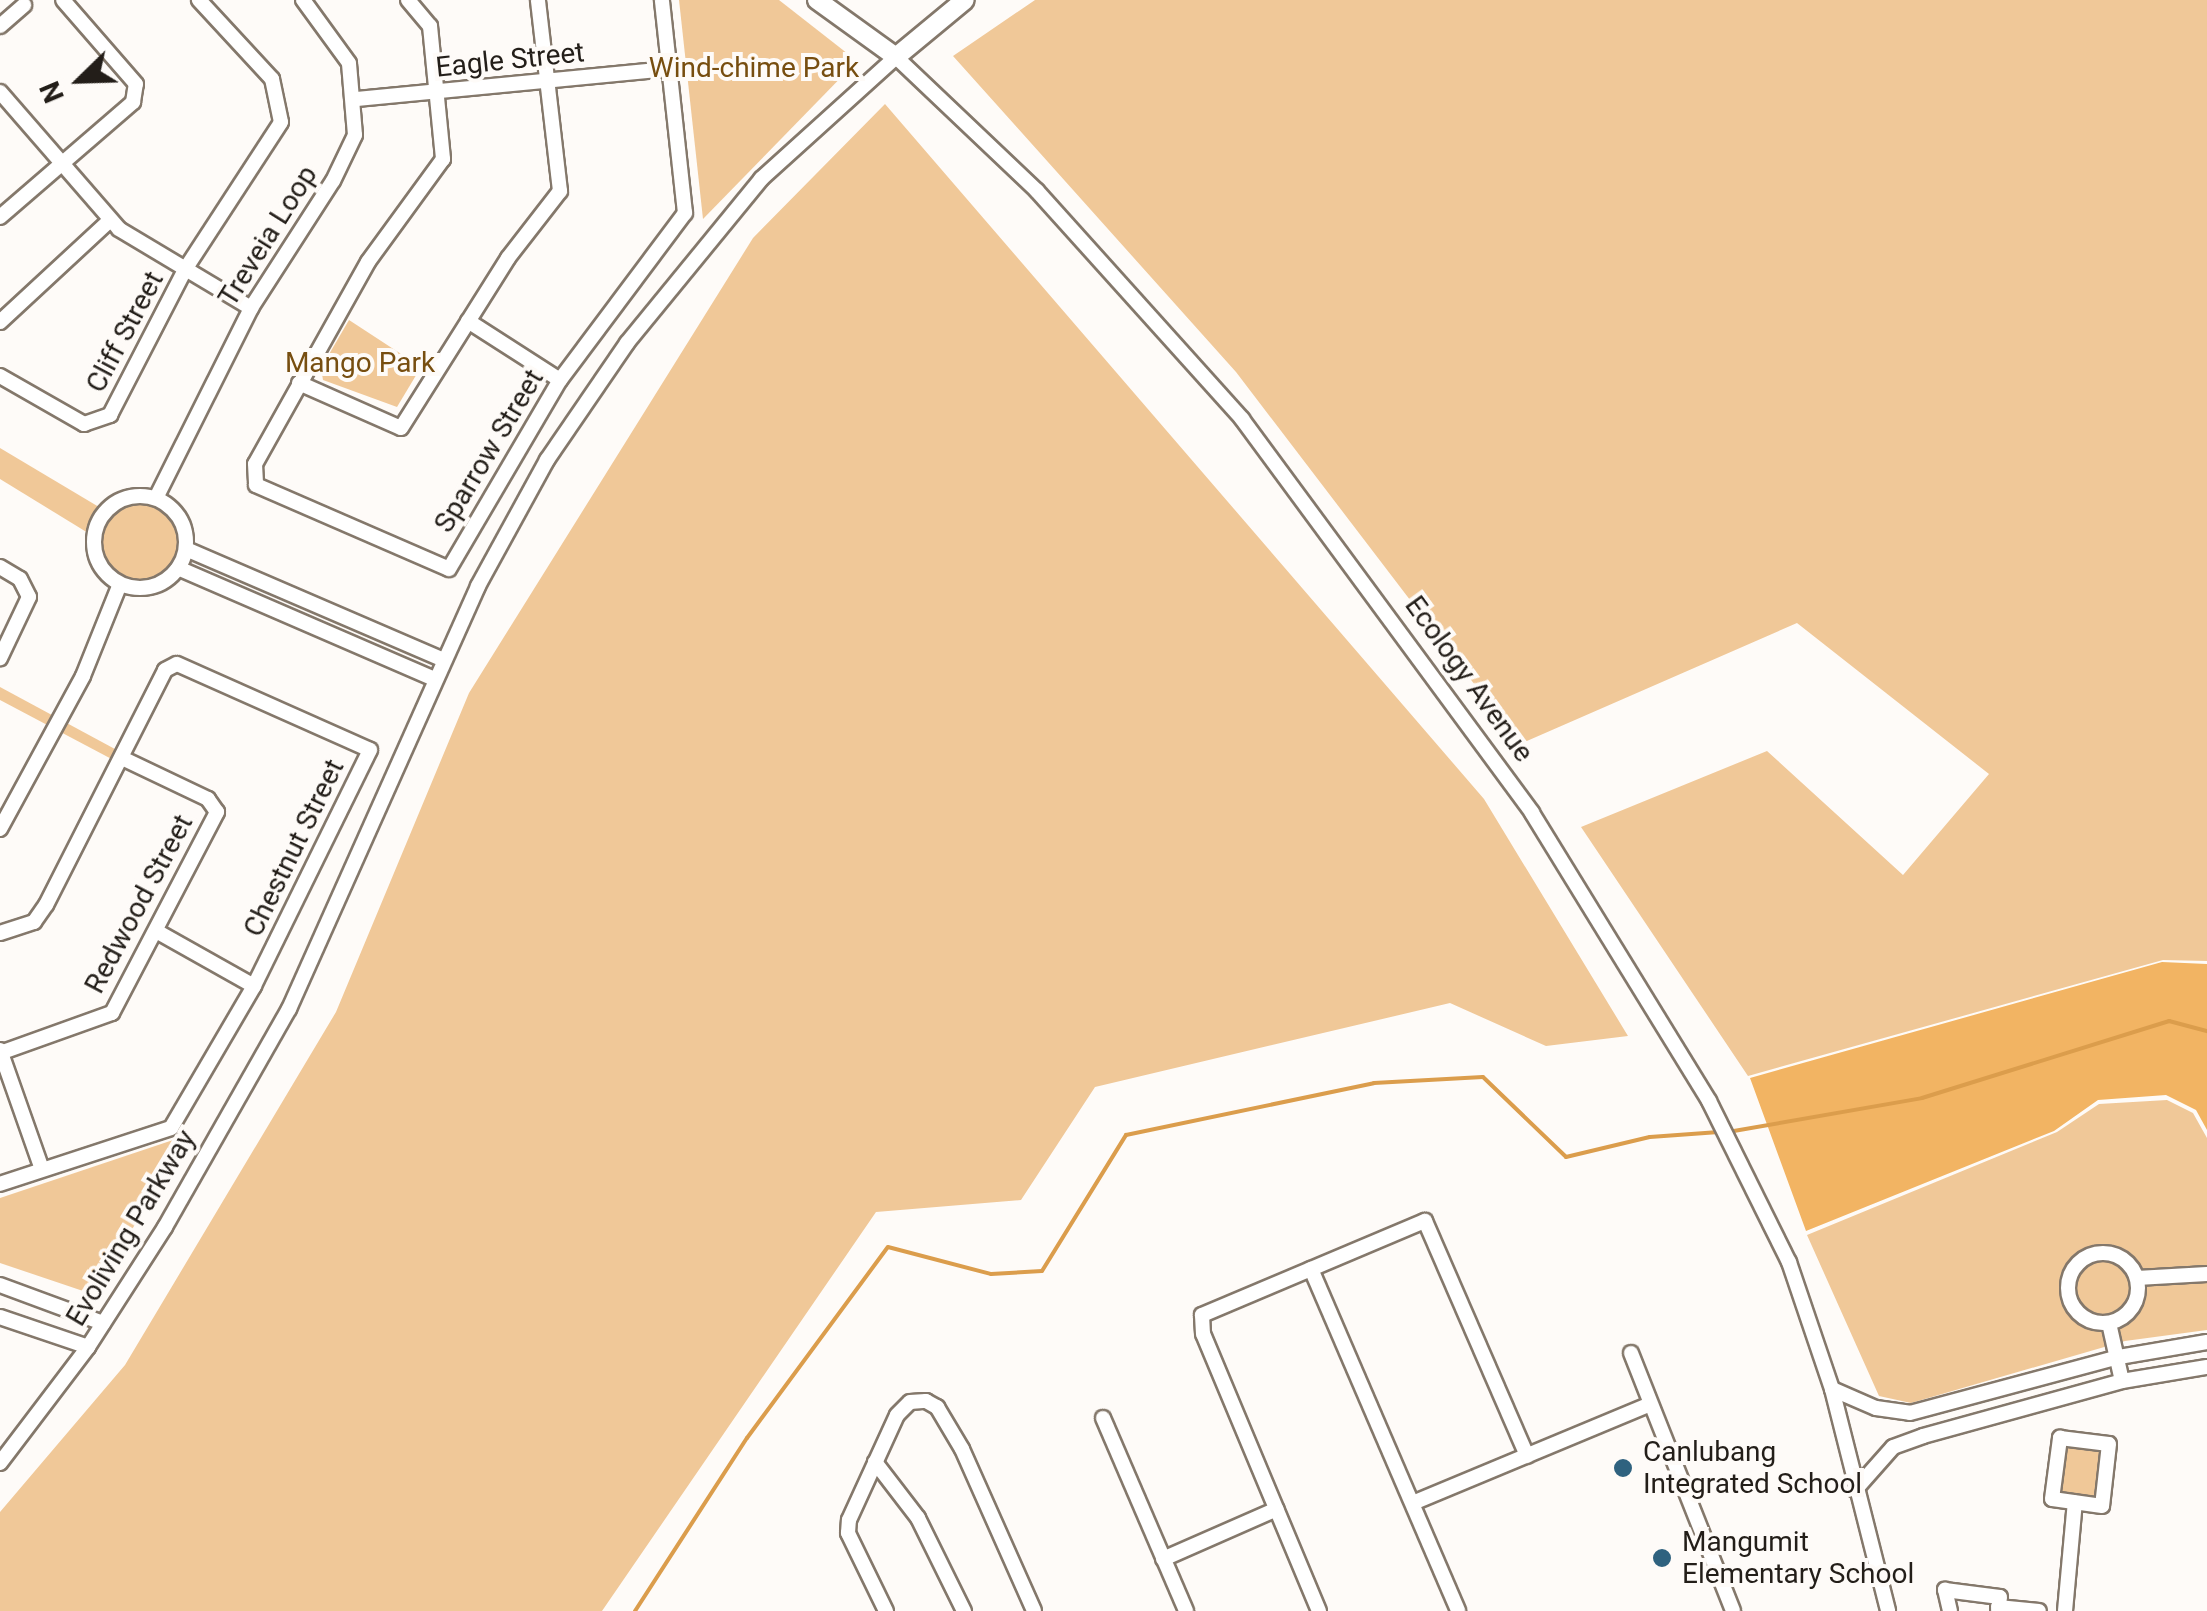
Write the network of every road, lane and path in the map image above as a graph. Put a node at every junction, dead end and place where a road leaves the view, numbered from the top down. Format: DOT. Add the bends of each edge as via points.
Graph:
graph roads {
  1 [pos="63,0"];
  2 [pos="199,0"];
  3 [pos="303,0"];
  4 [pos="408,0"];
  5 [pos="538,0"];
  6 [pos="662,0"];
  7 [pos="817,0"];
  8 [pos="965,0"];
  9 [pos="24,5"];
  10 [pos="0,26"];
  11 [pos="896,57"];
  12 [pos="669,69"];
  13 [pos="548,82"];
  14 [pos="0,92"];
  15 [pos="437,92"];
  16 [pos="356,99"];
  17 [pos="62,164"];
  18 [pos="0,217"];
  19 [pos="110,220"];
  20 [pos="186,268"];
  21 [pos="251,308"];
  22 [pos="0,322"];
  23 [pos="468,322"];
  24 [pos="0,376"];
  25 [pos="560,380"];
  26 [pos="299,383"];
  27 [pos="156,498"];
  28 [pos="186,549"];
  29 [pos="0,567"];
  30 [pos="178,568"];
  31 [pos="120,584"];
  32 [pos="295,596"];
  33 [pos="288,616"];
  34 [pos="0,658"];
  35 [pos="444,660"];
  36 [pos="436,680"];
  37 [pos="124,760"];
  38 [pos="0,829"];
  39 [pos="158,932"];
  40 [pos="0,934"];
  41 [pos="254,986"];
  42 [pos="0,1052"];
  43 [pos="42,1169"];
  44 [pos="0,1184"];
  45 [pos="1311,1269"];
  46 [pos="2207,1274"];
  47 [pos="2136,1278"];
  48 [pos="0,1285"];
  49 [pos="0,1317"];
  50 [pos="103,1323"];
  51 [pos="2108,1323"];
  52 [pos="2207,1342"];
  53 [pos="88,1346"];
  54 [pos="1631,1353"];
  55 [pos="2119,1357"];
  56 [pos="2207,1367"];
  57 [pos="2122,1381"];
  58 [pos="2021,1384"];
  59 [pos="1832,1389"];
  60 [pos="1954,1402"];
  61 [pos="1648,1405"];
  62 [pos="2026,1406"];
  63 [pos="1103,1418"];
  64 [pos="1963,1424"];
  65 [pos="1527,1456"];
  66 [pos="875,1462"];
  67 [pos="0,1464"];
  68 [pos="1855,1490"];
  69 [pos="1415,1502"];
  70 [pos="2075,1502"];
  71 [pos="1277,1510"];
  72 [pos="1163,1559"];
  73 [pos="1998,1609"];
  74 [pos="886,1611"];
  75 [pos="964,1611"];
  76 [pos="1034,1611"];
  77 [pos="1186,1611"];
  78 [pos="1320,1611"];
  79 [pos="1458,1611"];
  80 [pos="1733,1611"];
  81 [pos="1888,1611"];
  82 [pos="1950,1611"];
  83 [pos="2039,1611"];
  84 [pos="2064,1611"];
  1 -- 17 [label="street" via="136,84 133,102"];
  2 -- 20 [label="street, Cliff Street" via="272,80 282,108 280,122"];
  3 -- 16 [label="street, Treveia Loop" via="348,63"];
  4 -- 15 [label="street, Sparrow Street" via="430,26"];
  5 -- 13 [label="street"];
  6 -- 12 [label="street, Sparrow Street"];
  7 -- 11 [label="street, Ecology Avenue"];
  8 -- 11 [label="street"];
  9 -- 10 [label="street"];
  11 -- 35 [label="street, Evoliving Parkway" via="761,179 627,344 548,460"];
  11 -- 59 [label="street, Ecology Avenue" via="1038,190 1242,419 1532,813 1709,1101 1789,1262"];
  12 -- 13 [label="street, Eagle Street"];
  12 -- 25 [label="street, Sparrow Street" via="685,213"];
  13 -- 15 [label="street, Eagle Street"];
  13 -- 23 [label="street" via="560,191"];
  14 -- 17 [label="street"];
  15 -- 16 [label="street, Eagle Street"];
  15 -- 26 [label="street, Sparrow Street" via="444,159 368,262"];
  16 -- 21 [label="street, Treveia Loop" via="354,135 333,181"];
  17 -- 18 [label="street"];
  17 -- 19 [label="street"];
  19 -- 20 [label="street"];
  19 -- 22 [label="street"];
  20 -- 21 [label="street"];
  20 -- 24 [label="street, Cliff Street" via="110,415 84,424"];
  21 -- 27 [label="street, Treveia Loop"];
  23 -- 25 [label="street"];
  23 -- 26 [label="street" via="401,428"];
  25 -- 26 [label="street, Sparrow Street" via="449,569 256,484 255,464"];
  27 -- 28 [label="street" via="180,518"];
  27 -- 31 [label="street" via="115,502 97,523 99,565"];
  28 -- 30 [label="street"];
  28 -- 32 [label="street"];
  29 -- 34 [label="street" via="20,579 29,597"];
  30 -- 31 [label="street" via="152,587"];
  30 -- 33 [label="street"];
  31 -- 38 [label="street" via="83,676"];
  32 -- 33 [label="street"];
  32 -- 35 [label="street"];
  33 -- 36 [label="street"];
  35 -- 36 [label="street, Evoliving Parkway"];
  36 -- 50 [label="street, Evoliving Parkway" via="289,1009"];
  37 -- 39 [label="street, Redwood Street" via="208,799 217,812"];
  37 -- 40 [label="street, Chestnut Street" via="34,922"];
  37 -- 41 [label="street, Chestnut Street" via="165,670 177,664 370,750"];
  39 -- 41 [label="street"];
  39 -- 42 [label="street, Redwood Street" via="112,1013"];
  41 -- 43 [label="street, Chestnut Street" via="170,1128"];
  42 -- 43 [label="street"];
  43 -- 44 [label="street, Chestnut Street"];
  45 -- 65 [label="street" via="1425,1221"];
  45 -- 69 [label="street"];
  45 -- 71 [label="street" via="1202,1315"];
  46 -- 47 [label="street"];
  47 -- 51 [label="street" via="2133,1307"];
  47 -- 51 [label="street" via="2125,1260 2105,1253 2076,1265 2068,1285 2073,1306 2088,1320"];
  48 -- 50 [label="street"];
  49 -- 53 [label="street"];
  50 -- 53 [label="street, Evoliving Parkway"];
  51 -- 55 [label="street"];
  52 -- 55 [label="street"];
  53 -- 67 [label="street, Evoliving Parkway"];
  54 -- 61 [label="street"];
  55 -- 57 [label="street"];
  55 -- 58 [label="street"];
  56 -- 57 [label="street"];
  57 -- 62 [label="street"];
  58 -- 60 [label="street"];
  58 -- 62 [label="street"];
  59 -- 60 [label="street" via="1876,1408 1910,1413"];
  59 -- 68 [label="street, Ecology Avenue"];
  60 -- 64 [label="street"];
  61 -- 65 [label="street"];
  61 -- 80 [label="street"];
  62 -- 64 [label="street"];
  63 -- 72 [label="street"];
  64 -- 68 [label="street" via="1893,1447"];
  65 -- 69 [label="street"];
  66 -- 74 [label="street" via="848,1533"];
  66 -- 75 [label="street" via="918,1518"];
  66 -- 76 [label="street" via="896,1415 910,1402 937,1408"];
  68 -- 81 [label="street, Ecology Avenue"];
  69 -- 79 [label="street"];
  70 -- 70 [label="street" via="2052,1500 2060,1438 2109,1444 2102,1506"];
  70 -- 84 [label="street"];
  71 -- 72 [label="street"];
  71 -- 78 [label="street"];
  72 -- 77 [label="street"];
  73 -- 82 [label="street" via="2000,1597 1946,1590"];
  73 -- 83 [label="street"];
}
